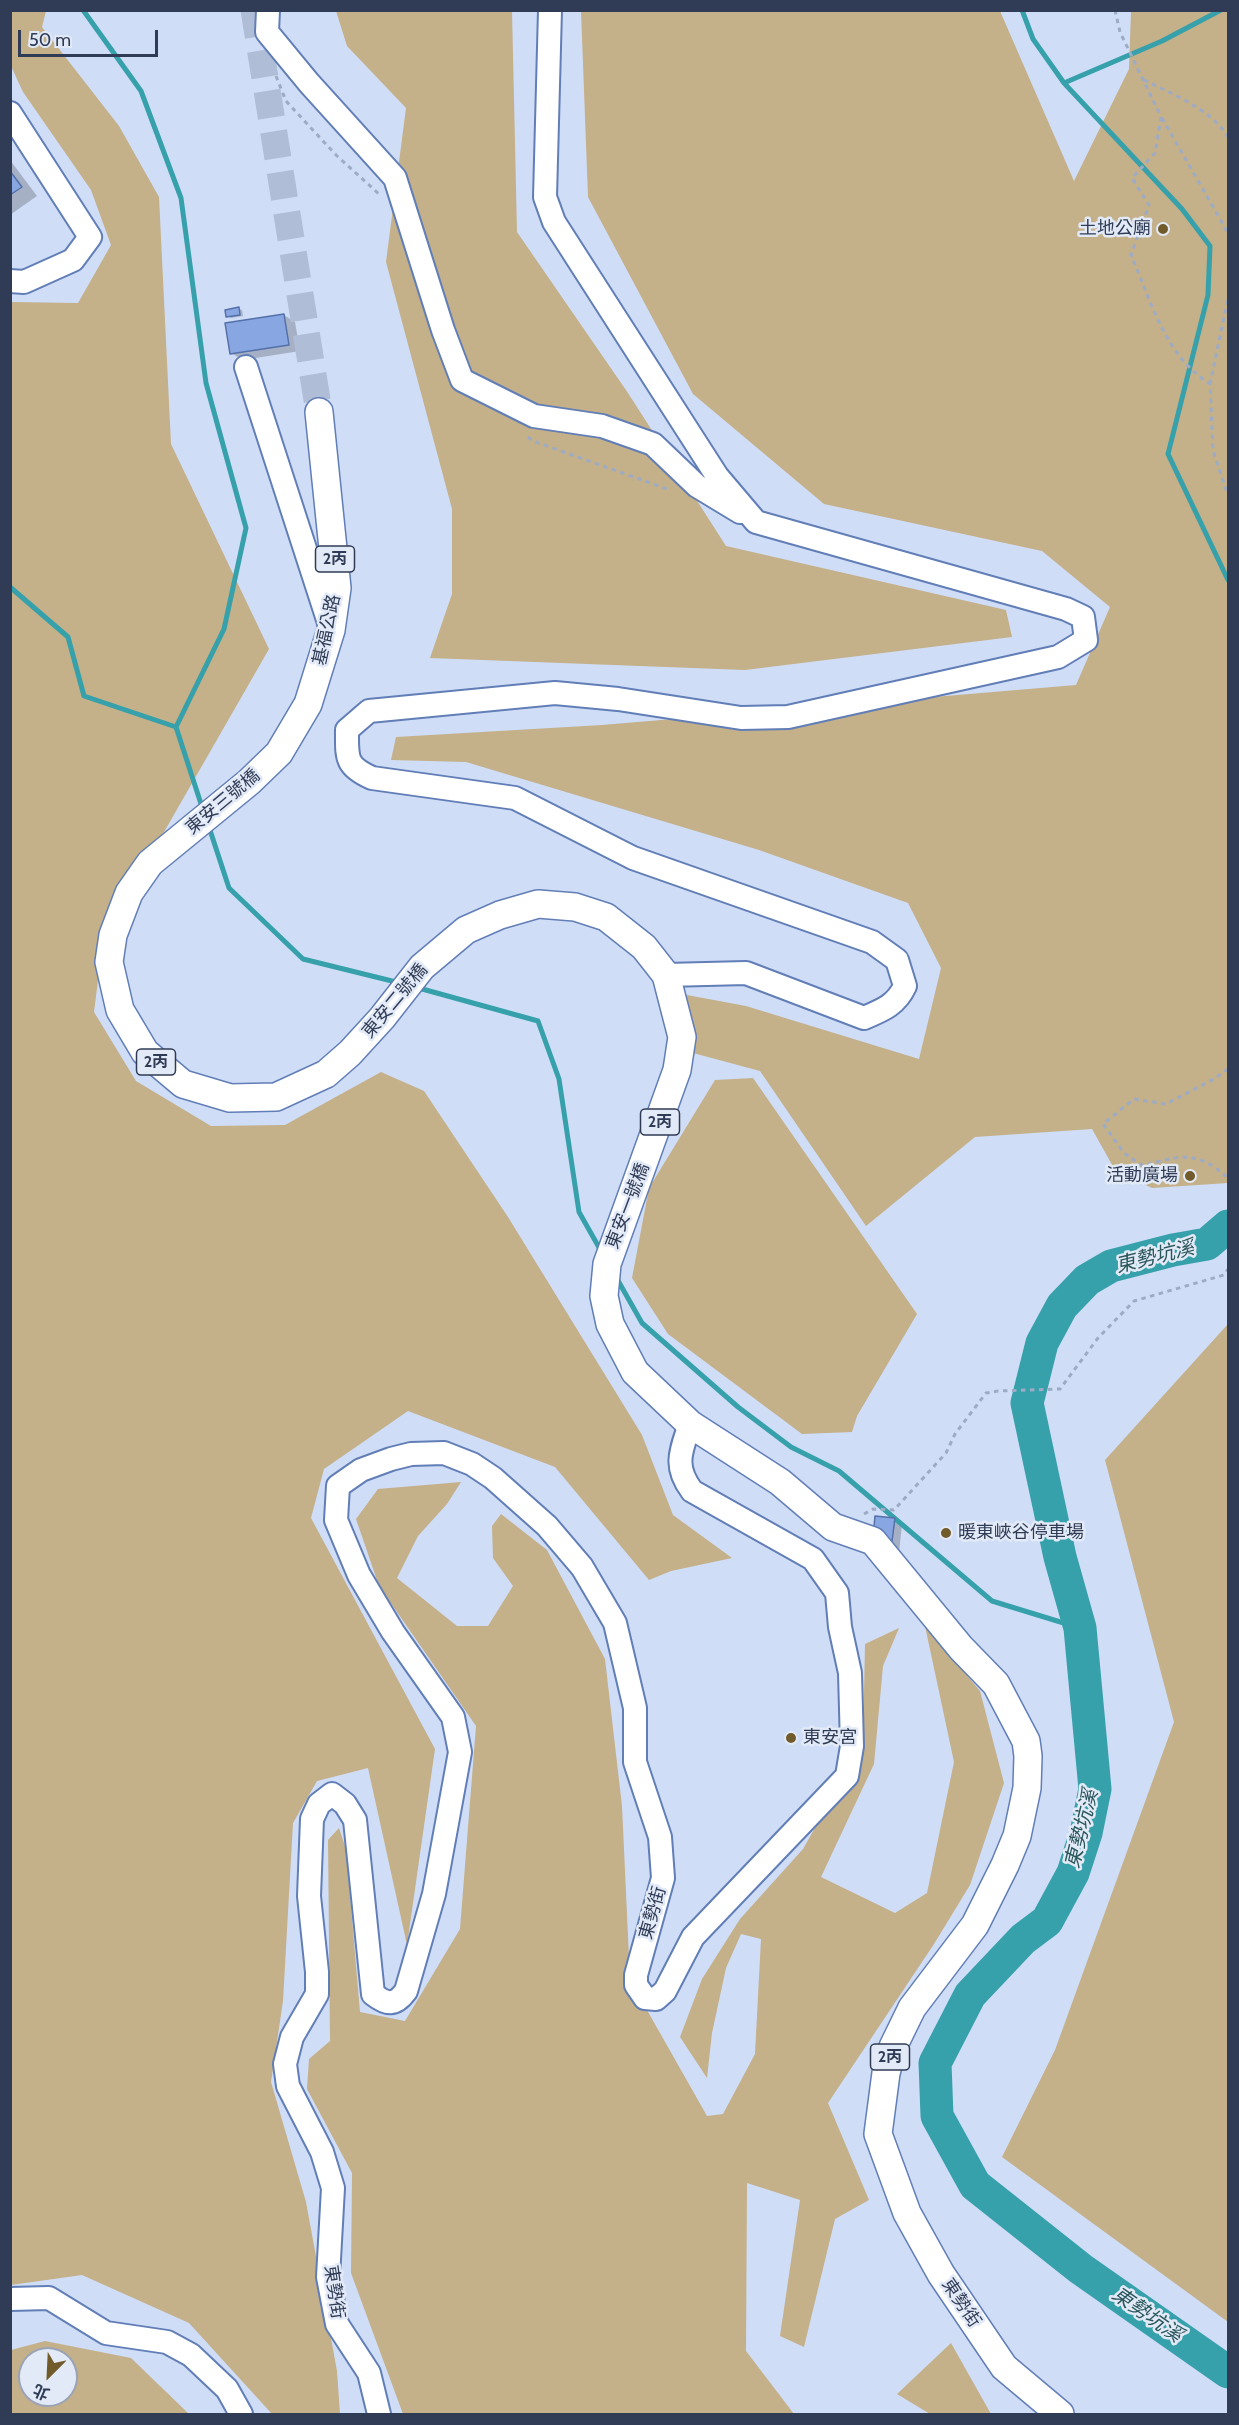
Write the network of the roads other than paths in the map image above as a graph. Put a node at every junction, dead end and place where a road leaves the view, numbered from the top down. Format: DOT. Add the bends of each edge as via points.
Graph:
graph roads {
  1 [pos="268,10"];
  2 [pos="550,10"];
  3 [pos="10,113"];
  4 [pos="10,281"];
  5 [pos="246,367"];
  6 [pos="319,412"];
  7 [pos="756,522"];
  8 [pos="331,630"];
  9 [pos="308,704"];
  10 [pos="666,975"];
  11 [pos="326,1074"];
  12 [pos="690,1424"];
  13 [pos="10,2299"];
  14 [pos="241,2415"];
  15 [pos="379,2415"];
  16 [pos="1060,2415"];
  1 -- 7 [label="street" via="267,32 395,178 462,380 534,416 602,426 653,444 697,486"];
  2 -- 7 [label="street" via="545,197 554,222 717,476"];
  3 -- 4 [label="street" via="90,237 73,260 24,282"];
  5 -- 8 [label="street"];
  6 -- 8 [label="main road, 基福公路 / 2丙" via="337,588"];
  7 -- 10 [label="street" via="1066,609 1083,617 1086,640 1058,657 788,717 741,718 555,693 369,711 347,730 347,759 356,770 372,778 515,798 633,858 872,942 897,960 905,986 900,998 889,1008 864,1018 746,973"];
  8 -- 9 [label="main road, 基福公路 / 2丙"];
  9 -- 11 [label="main road, 東安三號橋 / 2丙" via="279,753 150,863 129,893 113,935 109,962 120,1010 145,1052 183,1084 230,1098 276,1097"];
  10 -- 11 [label="main road, 東安二號橋 / 2丙" via="645,947 606,917 575,907 538,904 500,915 466,930 422,966 382,1018"];
  10 -- 12 [label="main road, 東安一號橋 / 2丙" via="682,1037 677,1070 607,1264 604,1296 610,1324 634,1372"];
  12 -- 15 [label="street, 東勢街" via="681,1452 681,1477 692,1491 813,1559 837,1593 850,1673 852,1746 847,1776 693,1937 665,1992 656,1999 645,1998 636,1985 636,1975 663,1878 660,1837 635,1762 635,1708 615,1623 582,1567 547,1526 493,1478 444,1453 391,1459 361,1470 338,1486 336,1520 359,1575 393,1632 453,1717 460,1752 434,1894 406,1991 399,2000 384,2003 373,1994 355,1820 345,1804 332,1794 319,1804 312,1819 309,1896 317,1994 292,2037 285,2064 288,2085 322,2152 333,2188 328,2277 337,2324 369,2373"];
  12 -- 16 [label="main road, 東勢街 / 2丙" via="780,1482 833,1527 873,1541 961,1648 996,1684 1026,1741 1027,1788 1017,1836 975,1925 912,2008 893,2048 878,2134 907,2213 941,2274 1004,2367"];
  13 -- 14 [label="street" via="49,2298 106,2333 167,2342 191,2355 227,2389"];
}
